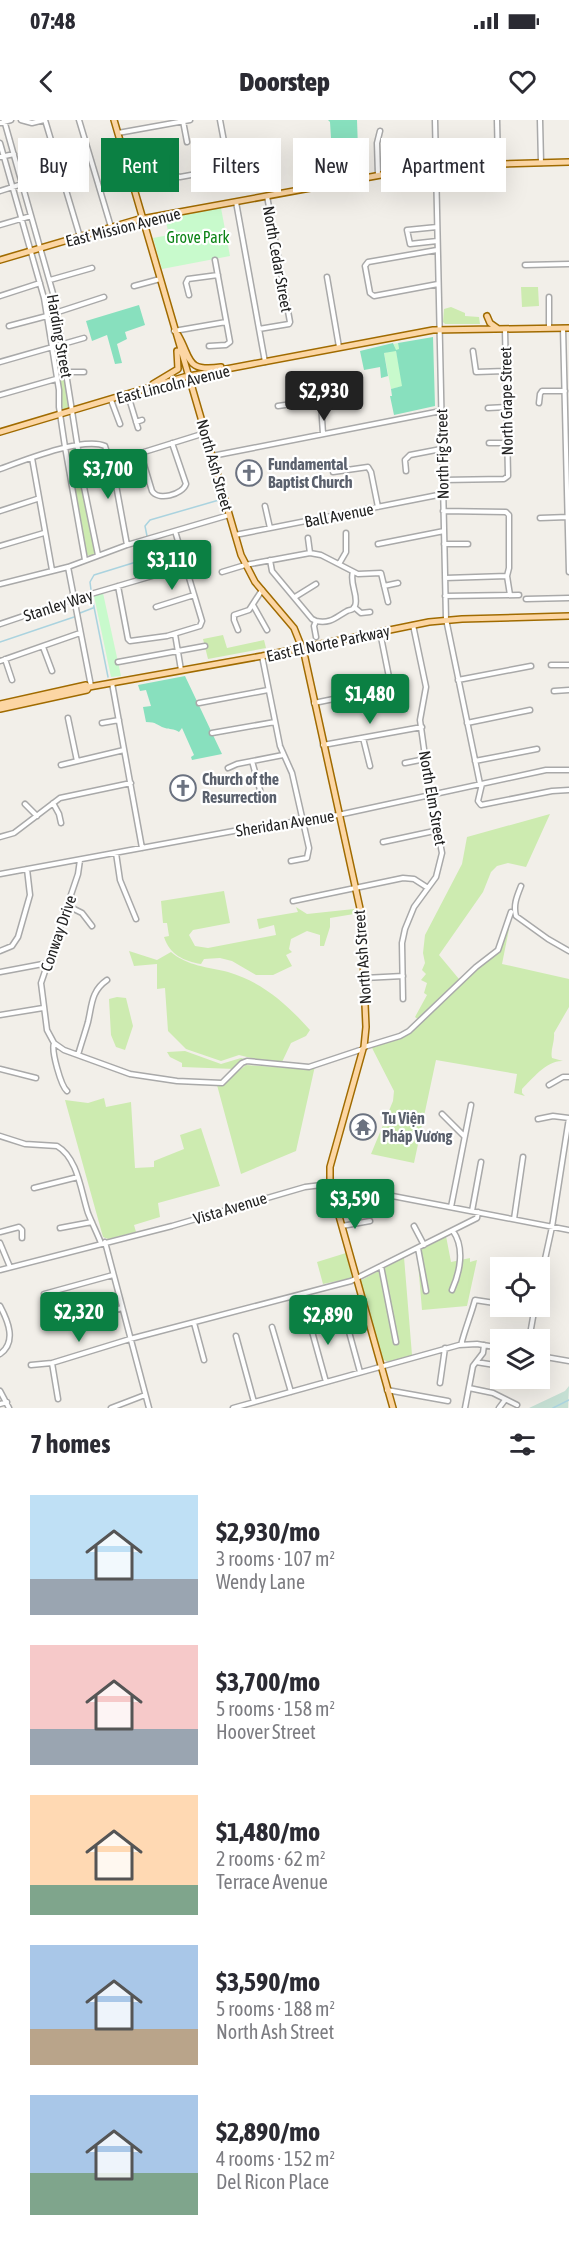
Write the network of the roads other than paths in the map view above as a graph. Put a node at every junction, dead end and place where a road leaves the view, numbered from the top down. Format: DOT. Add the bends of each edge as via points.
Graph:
graph roads {
  1 [pos="11,120"];
  2 [pos="21,120"];
  3 [pos="44,120"];
  4 [pos="79,120"];
  5 [pos="114,120"];
  6 [pos="190,120"];
  7 [pos="220,120"];
  8 [pos="435,120"];
  9 [pos="497,120"];
  10 [pos="540,120"];
  11 [pos="183,121"];
  12 [pos="3,122"];
  13 [pos="380,131"];
  14 [pos="118,133"];
  15 [pos="119,138"];
  16 [pos="435,138"];
  17 [pos="497,138"];
  18 [pos="187,142"];
  19 [pos="0,143"];
  20 [pos="14,154"];
  21 [pos="2,157"];
  22 [pos="569,162"];
  23 [pos="541,163"];
  24 [pos="506,164"];
  25 [pos="18,169"];
  26 [pos="381,174"];
  27 [pos="378,175"];
  28 [pos="179,177"];
  29 [pos="18,185"];
  30 [pos="13,187"];
  31 [pos="0,191"];
  32 [pos="24,192"];
  33 [pos="134,192"];
  34 [pos="436,192"];
  35 [pos="267,196"];
  36 [pos="236,201"];
  37 [pos="31,216"];
  38 [pos="22,219"];
  39 [pos="142,219"];
  40 [pos="0,225"];
  41 [pos="111,227"];
  42 [pos="437,227"];
  43 [pos="80,237"];
  44 [pos="437,241"];
  45 [pos="40,248"];
  46 [pos="437,250"];
  47 [pos="31,251"];
  48 [pos="0,260"];
  49 [pos="215,260"];
  50 [pos="569,264"];
  51 [pos="525,265"];
  52 [pos="92,268"];
  53 [pos="218,275"];
  54 [pos="327,277"];
  55 [pos="159,279"];
  56 [pos="50,280"];
  57 [pos="40,283"];
  58 [pos="438,284"];
  59 [pos="134,286"];
  60 [pos="189,295"];
  61 [pos="0,296"];
  62 [pos="104,297"];
  63 [pos="549,297"];
  64 [pos="58,312"];
  65 [pos="47,316"];
  66 [pos="226,322"];
  67 [pos="9,326"];
  68 [pos="567,327"];
  69 [pos="549,328"];
  70 [pos="259,329"];
  71 [pos="478,329"];
  72 [pos="502,329"];
  73 [pos="439,330"];
  74 [pos="175,334"];
  75 [pos="84,338"];
  76 [pos="62,344"];
  77 [pos="209,346"];
  78 [pos="51,347"];
  79 [pos="340,349"];
  80 [pos="473,351"];
  81 [pos="0,362"];
  82 [pos="265,362"];
  83 [pos="505,371"];
  84 [pos="67,372"];
  85 [pos="84,372"];
  86 [pos="188,377"];
  87 [pos="56,379"];
  88 [pos="142,390"];
  89 [pos="565,391"];
  90 [pos="0,395"];
  91 [pos="128,395"];
  92 [pos="111,400"];
  93 [pos="539,403"];
  94 [pos="278,406"];
  95 [pos="507,407"];
  96 [pos="567,407"];
  97 [pos="488,408"];
  98 [pos="73,410"];
  99 [pos="441,411"];
  100 [pos="60,414"];
  101 [pos="142,420"];
  102 [pos="136,422"];
  103 [pos="120,424"];
  104 [pos="138,428"];
  105 [pos="0,432"];
  106 [pos="205,433"];
  107 [pos="323,434"];
  108 [pos="568,439"];
  109 [pos="172,443"];
  110 [pos="489,443"];
  111 [pos="507,443"];
  112 [pos="79,445"];
  113 [pos="65,447"];
  114 [pos="441,449"];
  115 [pos="212,456"];
  116 [pos="32,458"];
  117 [pos="0,469"];
  118 [pos="406,471"];
  119 [pos="333,472"];
  120 [pos="442,480"];
  121 [pos="568,487"];
  122 [pos="443,494"];
  123 [pos="37,499"];
  124 [pos="266,506"];
  125 [pos="378,507"];
  126 [pos="0,511"];
  127 [pos="443,511"];
  128 [pos="229,515"];
  129 [pos="568,517"];
  130 [pos="540,518"];
  131 [pos="568,523"];
  132 [pos="270,528"];
  133 [pos="175,531"];
  134 [pos="444,531"];
  135 [pos="44,533"];
  136 [pos="346,533"];
  137 [pos="235,535"];
  138 [pos="308,538"];
  139 [pos="378,544"];
  140 [pos="444,544"];
  141 [pos="468,544"];
  142 [pos="127,545"];
  143 [pos="0,546"];
  144 [pos="310,553"];
  145 [pos="98,555"];
  146 [pos="569,555"];
  147 [pos="85,560"];
  148 [pos="270,560"];
  149 [pos="339,564"];
  150 [pos="245,565"];
  151 [pos="186,566"];
  152 [pos="68,567"];
  153 [pos="52,570"];
  154 [pos="222,572"];
  155 [pos="353,572"];
  156 [pos="569,572"];
  157 [pos="507,576"];
  158 [pos="444,578"];
  159 [pos="398,583"];
  160 [pos="0,584"];
  161 [pos="316,584"];
  162 [pos="118,586"];
  163 [pos="384,586"];
  164 [pos="262,590"];
  165 [pos="194,595"];
  166 [pos="510,595"];
  167 [pos="519,595"];
  168 [pos="445,596"];
  169 [pos="295,597"];
  170 [pos="569,598"];
  171 [pos="74,599"];
  172 [pos="526,599"];
  173 [pos="388,602"];
  174 [pos="253,605"];
  175 [pos="156,607"];
  176 [pos="354,608"];
  177 [pos="370,612"];
  178 [pos="569,616"];
  179 [pos="446,620"];
  180 [pos="316,621"];
  181 [pos="0,624"];
  182 [pos="413,625"];
  183 [pos="238,630"];
  184 [pos="267,630"];
  185 [pos="380,632"];
  186 [pos="80,633"];
  187 [pos="175,634"];
  188 [pos="316,637"];
  189 [pos="204,646"];
  190 [pos="43,647"];
  191 [pos="302,648"];
  192 [pos="178,651"];
  193 [pos="262,656"];
  194 [pos="2,660"];
  195 [pos="118,662"];
  196 [pos="569,664"];
  197 [pos="551,665"];
  198 [pos="531,666"];
  199 [pos="182,670"];
  200 [pos="52,671"];
  201 [pos="12,680"];
  202 [pos="458,680"];
  203 [pos="112,683"];
  204 [pos="90,687"];
  205 [pos="268,690"];
  206 [pos="569,690"];
  207 [pos="554,692"];
  208 [pos="363,693"];
  209 [pos="393,697"];
  210 [pos="199,703"];
  211 [pos="314,703"];
  212 [pos="0,704"];
  213 [pos="0,709"];
  214 [pos="530,710"];
  215 [pos="68,718"];
  216 [pos="119,720"];
  217 [pos="275,722"];
  218 [pos="102,723"];
  219 [pos="467,723"];
  220 [pos="422,727"];
  221 [pos="213,733"];
  222 [pos="363,738"];
  223 [pos="323,745"];
  224 [pos="537,749"];
  225 [pos="124,750"];
  226 [pos="283,755"];
  227 [pos="425,759"];
  228 [pos="77,761"];
  229 [pos="252,761"];
  230 [pos="475,761"];
  231 [pos="405,763"];
  232 [pos="61,765"];
  233 [pos="370,766"];
  234 [pos="228,768"];
  235 [pos="569,770"];
  236 [pos="131,783"];
  237 [pos="481,784"];
  238 [pos="260,790"];
  239 [pos="569,790"];
  240 [pos="432,795"];
  241 [pos="53,803"];
  242 [pos="25,804"];
  243 [pos="338,815"];
  244 [pos="37,816"];
  245 [pos="302,820"];
  246 [pos="61,823"];
  247 [pos="439,830"];
  248 [pos="0,837"];
  249 [pos="383,842"];
  250 [pos="142,848"];
  251 [pos="116,853"];
  252 [pos="80,860"];
  253 [pos="291,861"];
  254 [pos="27,869"];
  255 [pos="0,874"];
  256 [pos="521,886"];
  257 [pos="354,887"];
  258 [pos="429,888"];
  259 [pos="293,901"];
  260 [pos="68,906"];
  261 [pos="510,912"];
  262 [pos="136,919"];
  263 [pos="92,926"];
  264 [pos="569,950"];
  265 [pos="0,951"];
  266 [pos="48,963"];
  267 [pos="0,972"];
  268 [pos="403,976"];
  269 [pos="364,978"];
  270 [pos="107,980"];
  271 [pos="403,999"];
  272 [pos="43,1008"];
  273 [pos="0,1015"];
  274 [pos="54,1042"];
  275 [pos="364,1048"];
  276 [pos="78,1055"];
  277 [pos="0,1069"];
  278 [pos="569,1077"];
  279 [pos="36,1078"];
  280 [pos="549,1085"];
  281 [pos="67,1091"];
  282 [pos="471,1105"];
  283 [pos="442,1114"];
  284 [pos="569,1118"];
  285 [pos="537,1119"];
  286 [pos="0,1136"];
  287 [pos="465,1137"];
  288 [pos="523,1157"];
  289 [pos="481,1162"];
  290 [pos="78,1177"];
  291 [pos="330,1184"];
  292 [pos="34,1188"];
  293 [pos="451,1207"];
  294 [pos="472,1211"];
  295 [pos="478,1212"];
  296 [pos="514,1219"];
  297 [pos="370,1221"];
  298 [pos="92,1222"];
  299 [pos="342,1226"];
  300 [pos="414,1226"];
  301 [pos="552,1227"];
  302 [pos="60,1228"];
  303 [pos="569,1230"];
  304 [pos="453,1231"];
  305 [pos="0,1232"];
  306 [pos="22,1238"];
  307 [pos="0,1243"];
  308 [pos="103,1243"];
  309 [pos="424,1245"];
  310 [pos="418,1248"];
  311 [pos="544,1257"];
  312 [pos="381,1266"];
  313 [pos="10,1268"];
  314 [pos="0,1270"];
  315 [pos="113,1275"];
  316 [pos="357,1278"];
  317 [pos="426,1290"];
  318 [pos="452,1290"];
  319 [pos="44,1294"];
  320 [pos="490,1302"];
  321 [pos="122,1308"];
  322 [pos="1,1309"];
  323 [pos="344,1310"];
  324 [pos="308,1317"];
  325 [pos="194,1323"];
  326 [pos="63,1327"];
  327 [pos="272,1327"];
  328 [pos="236,1336"];
  329 [pos="130,1340"];
  330 [pos="396,1342"];
  331 [pos="461,1345"];
  332 [pos="484,1345"];
  333 [pos="490,1346"];
  334 [pos="446,1348"];
  335 [pos="0,1354"];
  336 [pos="550,1357"];
  337 [pos="204,1360"];
  338 [pos="569,1360"];
  339 [pos="476,1362"];
  340 [pos="52,1363"];
  341 [pos="490,1364"];
  342 [pos="31,1365"];
  343 [pos="380,1367"];
  344 [pos="360,1372"];
  345 [pos="326,1382"];
  346 [pos="440,1383"];
  347 [pos="469,1388"];
  348 [pos="387,1390"];
  349 [pos="0,1391"];
  350 [pos="291,1392"];
  351 [pos="145,1395"];
  352 [pos="58,1399"];
  353 [pos="505,1400"];
  354 [pos="448,1401"];
  355 [pos="7,1402"];
  356 [pos="254,1402"];
  357 [pos="0,1404"];
  358 [pos="517,1405"];
  359 [pos="9,1408"];
  360 [pos="111,1408"];
  361 [pos="149,1408"];
  362 [pos="233,1408"];
  363 [pos="393,1408"];
  364 [pos="465,1408"];
  365 [pos="499,1408"];
  1 -- 12 [label="street"];
  2 -- 3 [label="street"];
  3 -- 43 [label="street"];
  4 -- 41 [label="street"];
  5 -- 14 [label="main road, North Ash Street"];
  6 -- 11 [label="street"];
  7 -- 28 [label="street" via="229,168"];
  8 -- 16 [label="street, North Fig Street"];
  9 -- 17 [label="street"];
  10 -- 23 [label="street"];
  11 -- 14 [label="street"];
  11 -- 18 [label="street"];
  12 -- 20 [label="street, Harding Street"];
  13 -- 27 [label="street"];
  14 -- 15 [label="main road, North Ash Street"];
  19 -- 21 [label="street, Harding Street"];
  20 -- 21 [label="street"];
  20 -- 25 [label="street, Harding Street"];
  21 -- 30 [label="street, Harding Street"];
  22 -- 23 [label="main road, East Mission Avenue"];
  23 -- 24 [label="main road, East Mission Avenue"];
  26 -- 27 [label="main road, East Mission Avenue"];
  27 -- 35 [label="main road, East Mission Avenue"];
  29 -- 30 [label="street"];
  30 -- 31 [label="street"];
  30 -- 38 [label="street, Harding Street"];
  32 -- 37 [label="street, Harding Street"];
  33 -- 39 [label="main road, North Ash Street"];
  34 -- 42 [label="street, North Fig Street"];
  35 -- 36 [label="main road, East Mission Avenue"];
  35 -- 70 [label="street, North Cedar Street" via="290,322"];
  36 -- 39 [label="main road, East Mission Avenue"];
  36 -- 70 [label="street"];
  37 -- 38 [label="street"];
  37 -- 45 [label="street, Harding Street"];
  38 -- 40 [label="street"];
  38 -- 47 [label="street, Harding Street"];
  39 -- 41 [label="main road, East Mission Avenue"];
  39 -- 55 [label="main road, North Ash Street"];
  41 -- 43 [label="main road, East Mission Avenue"];
  42 -- 44 [label="street, North Fig Street"];
  42 -- 44 [label="street" via="407,230 410,244"];
  43 -- 45 [label="main road, East Mission Avenue"];
  44 -- 46 [label="street, North Fig Street"];
  45 -- 47 [label="main road, East Mission Avenue"];
  45 -- 56 [label="street, Harding Street"];
  46 -- 58 [label="street, North Fig Street"];
  46 -- 58 [label="street" via="368,262 366,266 370,293 374,296"];
  47 -- 48 [label="main road, East Mission Avenue"];
  47 -- 57 [label="street, Harding Street"];
  49 -- 53 [label="street"];
  50 -- 51 [label="street"];
  52 -- 56 [label="street"];
  53 -- 60 [label="street" via="188,279"];
  53 -- 66 [label="street"];
  54 -- 79 [label="street"];
  55 -- 59 [label="street"];
  55 -- 74 [label="main road, North Ash Street"];
  56 -- 64 [label="street, Harding Street"];
  57 -- 61 [label="street"];
  57 -- 65 [label="street, Harding Street"];
  58 -- 73 [label="street, North Fig Street"];
  62 -- 64 [label="street"];
  63 -- 69 [label="street"];
  64 -- 76 [label="street, Harding Street"];
  65 -- 67 [label="street"];
  65 -- 78 [label="street, Harding Street"];
  66 -- 74 [label="street"];
  66 -- 77 [label="street" via="230,342"];
  68 -- 69 [label="main road, East Lincoln Avenue"];
  68 -- 89 [label="street"];
  69 -- 72 [label="main road, East Lincoln Avenue"];
  70 -- 82 [label="street"];
  71 -- 72 [label="main road, East Lincoln Avenue"];
  71 -- 72 [label="main road" via="486,314 489,323"];
  71 -- 73 [label="main road, East Lincoln Avenue"];
  72 -- 83 [label="street, North Grape Street"];
  73 -- 79 [label="main road, East Lincoln Avenue"];
  73 -- 99 [label="street, North Fig Street"];
  74 -- 82 [label="main road" via="180,336 187,357 196,366 209,369"];
  74 -- 86 [label="main road, North Ash Street"];
  74 -- 88 [label="main road" via="178,369"];
  75 -- 76 [label="street"];
  76 -- 78 [label="street"];
  76 -- 84 [label="street, Harding Street"];
  78 -- 81 [label="street"];
  78 -- 87 [label="street, Harding Street"];
  79 -- 82 [label="main road, East Lincoln Avenue"];
  80 -- 83 [label="street" via="476,372"];
  82 -- 86 [label="main road, East Lincoln Avenue"];
  83 -- 95 [label="street, North Grape Street"];
  84 -- 85 [label="street"];
  84 -- 98 [label="street, Harding Street"];
  86 -- 88 [label="main road, East Lincoln Avenue"];
  86 -- 106 [label="main road, North Ash Street"];
  87 -- 90 [label="street"];
  87 -- 100 [label="street, Harding Street"];
  88 -- 91 [label="main road, East Lincoln Avenue"];
  89 -- 93 [label="street" via="542,391"];
  89 -- 96 [label="street"];
  91 -- 92 [label="main road, East Lincoln Avenue"];
  91 -- 102 [label="street"];
  92 -- 98 [label="main road, East Lincoln Avenue"];
  92 -- 103 [label="street"];
  94 -- 107 [label="street" via="319,400"];
  95 -- 97 [label="street"];
  95 -- 111 [label="street, North Grape Street"];
  96 -- 108 [label="street"];
  98 -- 100 [label="main road, East Lincoln Avenue"];
  98 -- 112 [label="street, Harding Street"];
  99 -- 107 [label="street"];
  99 -- 114 [label="street, North Fig Street"];
  100 -- 105 [label="main road, East Lincoln Avenue"];
  100 -- 113 [label="street, Harding Street"];
  101 -- 102 [label="street"];
  102 -- 104 [label="street"];
  106 -- 109 [label="street"];
  106 -- 115 [label="main road, North Ash Street"];
  107 -- 115 [label="street"];
  108 -- 121 [label="street"];
  109 -- 109 [label="street" via="186,484 180,491 159,497 152,491 142,455"];
  110 -- 111 [label="street"];
  111 -- 120 [label="street, North Grape Street" via="509,474 504,479"];
  112 -- 113 [label="street"];
  112 -- 142 [label="street" via="99,444 107,448"];
  112 -- 145 [label="street, Harding Street"];
  113 -- 116 [label="street"];
  113 -- 147 [label="street, Harding Street"];
  114 -- 118 [label="street" via="410,455 405,460"];
  114 -- 120 [label="street, North Fig Street"];
  115 -- 128 [label="main road, North Ash Street"];
  116 -- 117 [label="street"];
  116 -- 123 [label="street"];
  119 -- 125 [label="street" via="368,467"];
  120 -- 122 [label="street, North Fig Street"];
  121 -- 129 [label="street"];
  122 -- 125 [label="street, Ball Avenue"];
  122 -- 127 [label="street, North Fig Street"];
  123 -- 126 [label="street"];
  123 -- 135 [label="street"];
  124 -- 132 [label="street"];
  125 -- 132 [label="street, Ball Avenue"];
  127 -- 134 [label="street, North Fig Street"];
  127 -- 157 [label="street" via="506,512"];
  128 -- 133 [label="street"];
  128 -- 137 [label="main road, North Ash Street"];
  129 -- 130 [label="street"];
  129 -- 131 [label="street"];
  131 -- 146 [label="street"];
  132 -- 137 [label="street, Ball Avenue"];
  133 -- 142 [label="street"];
  133 -- 151 [label="street"];
  134 -- 139 [label="street"];
  134 -- 140 [label="street, North Fig Street"];
  135 -- 143 [label="street"];
  135 -- 153 [label="street"];
  136 -- 149 [label="street" via="346,552"];
  137 -- 150 [label="main road, North Ash Street"];
  138 -- 144 [label="street"];
  140 -- 141 [label="street"];
  140 -- 158 [label="street, North Fig Street"];
  142 -- 145 [label="street"];
  144 -- 148 [label="street"];
  144 -- 149 [label="street"];
  145 -- 147 [label="street"];
  146 -- 156 [label="street"];
  147 -- 152 [label="street"];
  148 -- 150 [label="street"];
  148 -- 169 [label="street" via="272,571"];
  149 -- 155 [label="street"];
  150 -- 154 [label="street"];
  150 -- 164 [label="main road, North Ash Street"];
  151 -- 162 [label="street, Stanley Way"];
  151 -- 165 [label="street"];
  152 -- 153 [label="street"];
  152 -- 171 [label="street"];
  153 -- 160 [label="street"];
  155 -- 163 [label="street" via="381,573"];
  155 -- 176 [label="street"];
  157 -- 158 [label="street"];
  157 -- 166 [label="street"];
  158 -- 168 [label="street, North Fig Street"];
  159 -- 163 [label="street"];
  161 -- 169 [label="street"];
  162 -- 171 [label="street, Stanley Way"];
  162 -- 187 [label="street" via="130,641"];
  163 -- 173 [label="street"];
  164 -- 174 [label="street"];
  164 -- 191 [label="main road, North Ash Street" via="289,622"];
  165 -- 175 [label="street"];
  165 -- 187 [label="street" via="200,626"];
  166 -- 167 [label="street"];
  166 -- 168 [label="street"];
  168 -- 179 [label="street, North Fig Street"];
  169 -- 180 [label="street"];
  170 -- 172 [label="street"];
  171 -- 181 [label="street, Stanley Way"];
  171 -- 186 [label="street"];
  174 -- 183 [label="street" via="234,615"];
  174 -- 184 [label="street"];
  176 -- 177 [label="street" via="361,613"];
  176 -- 180 [label="street" via="338,618"];
  178 -- 179 [label="main road, East El Norte Parkway"];
  179 -- 182 [label="main road, East El Norte Parkway"];
  179 -- 202 [label="street, North Fig Street"];
  180 -- 188 [label="street"];
  182 -- 185 [label="main road, East El Norte Parkway"];
  182 -- 220 [label="street, North Elm Street" via="426,687"];
  185 -- 191 [label="main road, East El Norte Parkway"];
  185 -- 209 [label="street"];
  186 -- 190 [label="street"];
  186 -- 204 [label="street"];
  187 -- 192 [label="street"];
  189 -- 192 [label="street"];
  190 -- 194 [label="street"];
  190 -- 200 [label="street"];
  191 -- 193 [label="main road, East El Norte Parkway"];
  191 -- 211 [label="main road, North Ash Street"];
  192 -- 195 [label="street"];
  192 -- 199 [label="street"];
  193 -- 199 [label="main road, East El Norte Parkway"];
  193 -- 205 [label="street"];
  194 -- 201 [label="street"];
  196 -- 197 [label="street"];
  198 -- 202 [label="street"];
  199 -- 203 [label="main road, East El Norte Parkway"];
  202 -- 219 [label="street, North Fig Street"];
  203 -- 204 [label="main road, East El Norte Parkway"];
  203 -- 216 [label="street"];
  204 -- 212 [label="main road, East El Norte Parkway"];
  204 -- 213 [label="main road, East El Norte Parkway"];
  205 -- 210 [label="street"];
  205 -- 217 [label="street"];
  206 -- 207 [label="street"];
  208 -- 211 [label="street"];
  211 -- 223 [label="main road, North Ash Street"];
  214 -- 219 [label="street"];
  215 -- 228 [label="street"];
  216 -- 218 [label="street"];
  216 -- 225 [label="street"];
  217 -- 221 [label="street"];
  217 -- 226 [label="street"];
  219 -- 230 [label="street, North Fig Street"];
  220 -- 222 [label="street"];
  220 -- 227 [label="street, North Elm Street"];
  222 -- 223 [label="street"];
  222 -- 233 [label="street"];
  223 -- 243 [label="main road, North Ash Street"];
  224 -- 230 [label="street"];
  225 -- 228 [label="street"];
  225 -- 236 [label="street"];
  226 -- 229 [label="street"];
  226 -- 245 [label="street" via="292,773"];
  227 -- 231 [label="street"];
  227 -- 240 [label="street, North Elm Street"];
  228 -- 232 [label="street"];
  229 -- 234 [label="street"];
  229 -- 238 [label="street"];
  230 -- 237 [label="street, North Fig Street"];
  235 -- 237 [label="street, Sheridan Avenue" via="546,770"];
  236 -- 241 [label="street" via="68,795"];
  236 -- 250 [label="street"];
  237 -- 239 [label="street, North Fig Street" via="481,805"];
  237 -- 240 [label="street, Sheridan Avenue"];
  240 -- 243 [label="street, Sheridan Avenue"];
  240 -- 247 [label="street, North Elm Street"];
  241 -- 244 [label="street"];
  241 -- 246 [label="street"];
  242 -- 244 [label="street"];
  243 -- 245 [label="street, Sheridan Avenue"];
  243 -- 257 [label="main road, North Ash Street"];
  244 -- 248 [label="street" via="14,833"];
  245 -- 250 [label="street, Sheridan Avenue"];
  245 -- 253 [label="street" via="310,853 307,858"];
  247 -- 249 [label="street"];
  247 -- 258 [label="street, North Elm Street" via="441,862"];
  250 -- 251 [label="street, Sheridan Avenue"];
  251 -- 252 [label="street, Sheridan Avenue"];
  251 -- 262 [label="street" via="120,880"];
  252 -- 254 [label="street, Sheridan Avenue"];
  252 -- 260 [label="street, Conway Drive"];
  254 -- 255 [label="street, Sheridan Avenue"];
  254 -- 265 [label="street" via="30,895 18,937 12,946"];
  256 -- 264 [label="street" via="514,908 516,916"];
  257 -- 258 [label="street" via="403,878 414,879"];
  257 -- 259 [label="street"];
  257 -- 269 [label="main road, North Ash Street" via="362,924"];
  258 -- 268 [label="street, North Elm Street" via="414,907 405,929"];
  260 -- 263 [label="street" via="82,913"];
  260 -- 266 [label="street, Conway Drive"];
  261 -- 275 [label="street" via="498,950 409,1031"];
  266 -- 267 [label="street"];
  266 -- 272 [label="street, Conway Drive" via="41,983"];
  268 -- 269 [label="street"];
  268 -- 271 [label="street, North Elm Street"];
  269 -- 275 [label="main road, North Ash Street"];
  270 -- 276 [label="street" via="92,998"];
  272 -- 273 [label="street"];
  272 -- 274 [label="street, Conway Drive"];
  274 -- 276 [label="street"];
  274 -- 281 [label="street, Conway Drive" via="52,1048"];
  275 -- 276 [label="street" via="309,1067 245,1061 217,1084 130,1074"];
  275 -- 291 [label="main road, North Ash Street" via="330,1167"];
  277 -- 279 [label="street"];
  278 -- 280 [label="street"];
  282 -- 287 [label="street"];
  283 -- 287 [label="street"];
  284 -- 285 [label="street"];
  284 -- 301 [label="street"];
  286 -- 290 [label="street" via="25,1144 57,1146"];
  287 -- 293 [label="street"];
  288 -- 296 [label="street"];
  289 -- 294 [label="street"];
  290 -- 292 [label="street"];
  290 -- 298 [label="street"];
  291 -- 293 [label="street, Vista Avenue"];
  291 -- 299 [label="main road, North Ash Street"];
  291 -- 308 [label="street, Vista Avenue" via="305,1187"];
  293 -- 294 [label="street, Vista Avenue"];
  294 -- 295 [label="street, Vista Avenue"];
  295 -- 296 [label="street, Vista Avenue"];
  295 -- 304 [label="street" via="477,1218"];
  296 -- 301 [label="street, Vista Avenue"];
  297 -- 299 [label="street"];
  298 -- 302 [label="street"];
  298 -- 308 [label="street"];
  299 -- 316 [label="main road, North Ash Street"];
  300 -- 309 [label="street"];
  301 -- 303 [label="street, Vista Avenue"];
  301 -- 311 [label="street"];
  304 -- 309 [label="street"];
  304 -- 318 [label="street" via="461,1259"];
  305 -- 306 [label="street" via="19,1227"];
  307 -- 313 [label="street"];
  308 -- 313 [label="street, Vista Avenue"];
  308 -- 315 [label="street"];
  309 -- 310 [label="street"];
  310 -- 312 [label="street"];
  310 -- 317 [label="street"];
  312 -- 316 [label="street"];
  312 -- 330 [label="street"];
  313 -- 314 [label="street, Vista Avenue"];
  315 -- 319 [label="street"];
  315 -- 321 [label="street"];
  316 -- 325 [label="street"];
  316 -- 343 [label="main road, North Ash Street"];
  320 -- 331 [label="street" via="475,1300"];
  321 -- 326 [label="street"];
  321 -- 329 [label="street"];
  322 -- 335 [label="street" via="10,1339"];
  323 -- 344 [label="street"];
  324 -- 345 [label="street"];
  325 -- 329 [label="street"];
  325 -- 337 [label="street"];
  327 -- 350 [label="street"];
  328 -- 356 [label="street"];
  329 -- 340 [label="street"];
  329 -- 351 [label="street"];
  331 -- 332 [label="street"];
  331 -- 334 [label="street"];
  332 -- 333 [label="street"];
  332 -- 339 [label="street"];
  334 -- 343 [label="street"];
  334 -- 346 [label="street"];
  336 -- 338 [label="street"];
  339 -- 341 [label="street"];
  339 -- 347 [label="street"];
  340 -- 342 [label="street"];
  340 -- 352 [label="street"];
  343 -- 344 [label="street"];
  343 -- 348 [label="main road, North Ash Street"];
  344 -- 345 [label="street"];
  345 -- 350 [label="street"];
  347 -- 353 [label="street"];
  347 -- 364 [label="street"];
  348 -- 354 [label="street"];
  348 -- 363 [label="main road, North Ash Street"];
  349 -- 355 [label="street"];
  350 -- 356 [label="street"];
  351 -- 360 [label="street"];
  351 -- 361 [label="street"];
  353 -- 358 [label="street"];
  353 -- 365 [label="street"];
  355 -- 357 [label="street"];
  355 -- 359 [label="street"];
  356 -- 362 [label="street"];
}
